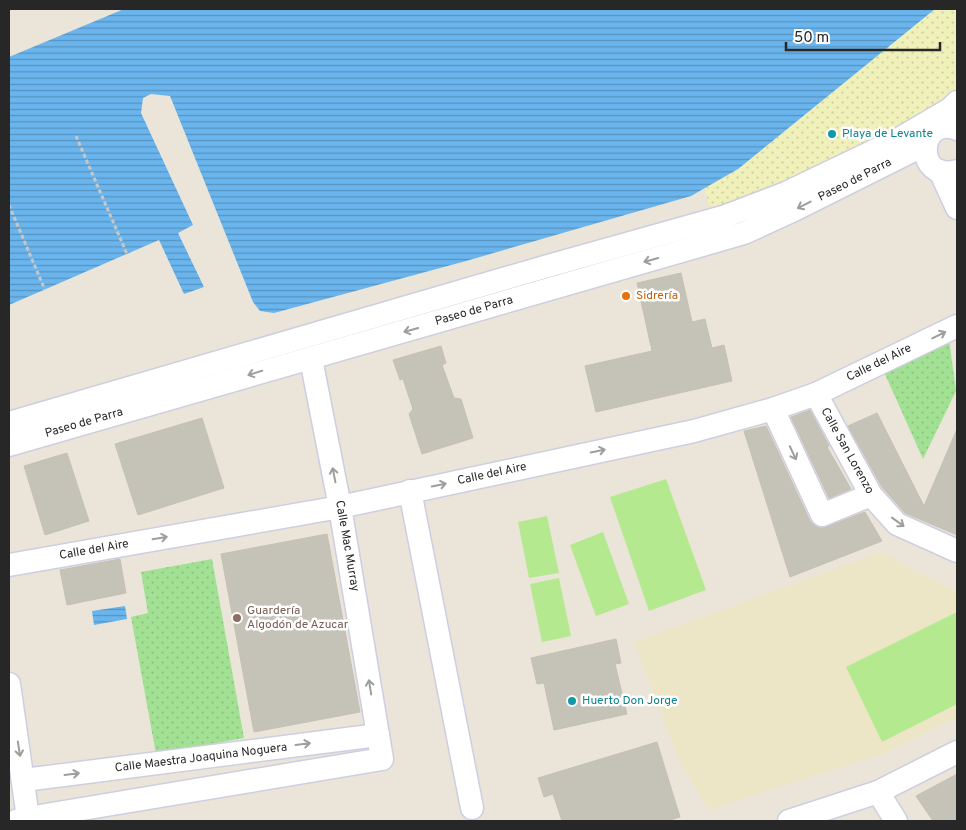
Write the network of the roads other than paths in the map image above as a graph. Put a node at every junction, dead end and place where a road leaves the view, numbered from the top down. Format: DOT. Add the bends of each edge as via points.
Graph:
graph roads {
  1 [pos="957,102"];
  2 [pos="957,129"];
  3 [pos="926,144"];
  4 [pos="949,171"];
  5 [pos="957,208"];
  6 [pos="957,326"];
  7 [pos="311,359"];
  8 [pos="816,394"];
  9 [pos="773,409"];
  10 [pos="9,423"];
  11 [pos="9,445"];
  12 [pos="410,491"];
  13 [pos="871,495"];
  14 [pos="340,507"];
  15 [pos="957,551"];
  16 [pos="9,565"];
  17 [pos="9,684"];
  18 [pos="378,735"];
  19 [pos="957,752"];
  20 [pos="24,780"];
  21 [pos="878,792"];
  22 [pos="472,808"];
  23 [pos="22,819"];
  24 [pos="788,821"];
  25 [pos="896,821"];
  1 -- 10 [label="street" via="950,110 899,139 786,193 726,216"];
  2 -- 3 [label="street, Paseo de Parra" via="937,130"];
  3 -- 4 [label="street" via="928,161 933,167"];
  3 -- 7 [label="street, Paseo de Parra, one-way" via="744,233"];
  4 -- 5 [label="street"];
  8 -- 6 [label="street, Calle del Aire, one-way"];
  7 -- 11 [label="street, Paseo de Parra, one-way"];
  14 -- 7 [label="street, Calle Mac Murray, one-way"];
  8 -- 9 [label="street, Calle del Aire"];
  8 -- 13 [label="street, Calle San Lorenzo"];
  12 -- 9 [label="street, Calle del Aire, one-way" via="694,431"];
  9 -- 13 [label="street, one-way" via="822,515"];
  12 -- 14 [label="street, Calle del Aire"];
  12 -- 22 [label="street"];
  13 -- 15 [label="street, Calle San Lorenzo, one-way" via="897,524"];
  16 -- 14 [label="street, Calle del Aire, one-way"];
  18 -- 14 [label="street, Calle Mac Murray, one-way"];
  17 -- 20 [label="street, one-way"];
  20 -- 18 [label="street, Calle Maestra Joaquina Noguera, one-way"];
  18 -- 23 [label="street, Calle Mac Murray" via="382,759"];
  19 -- 21 [label="street"];
  20 -- 23 [label="street"];
  21 -- 24 [label="street"];
  21 -- 25 [label="street"];
}
